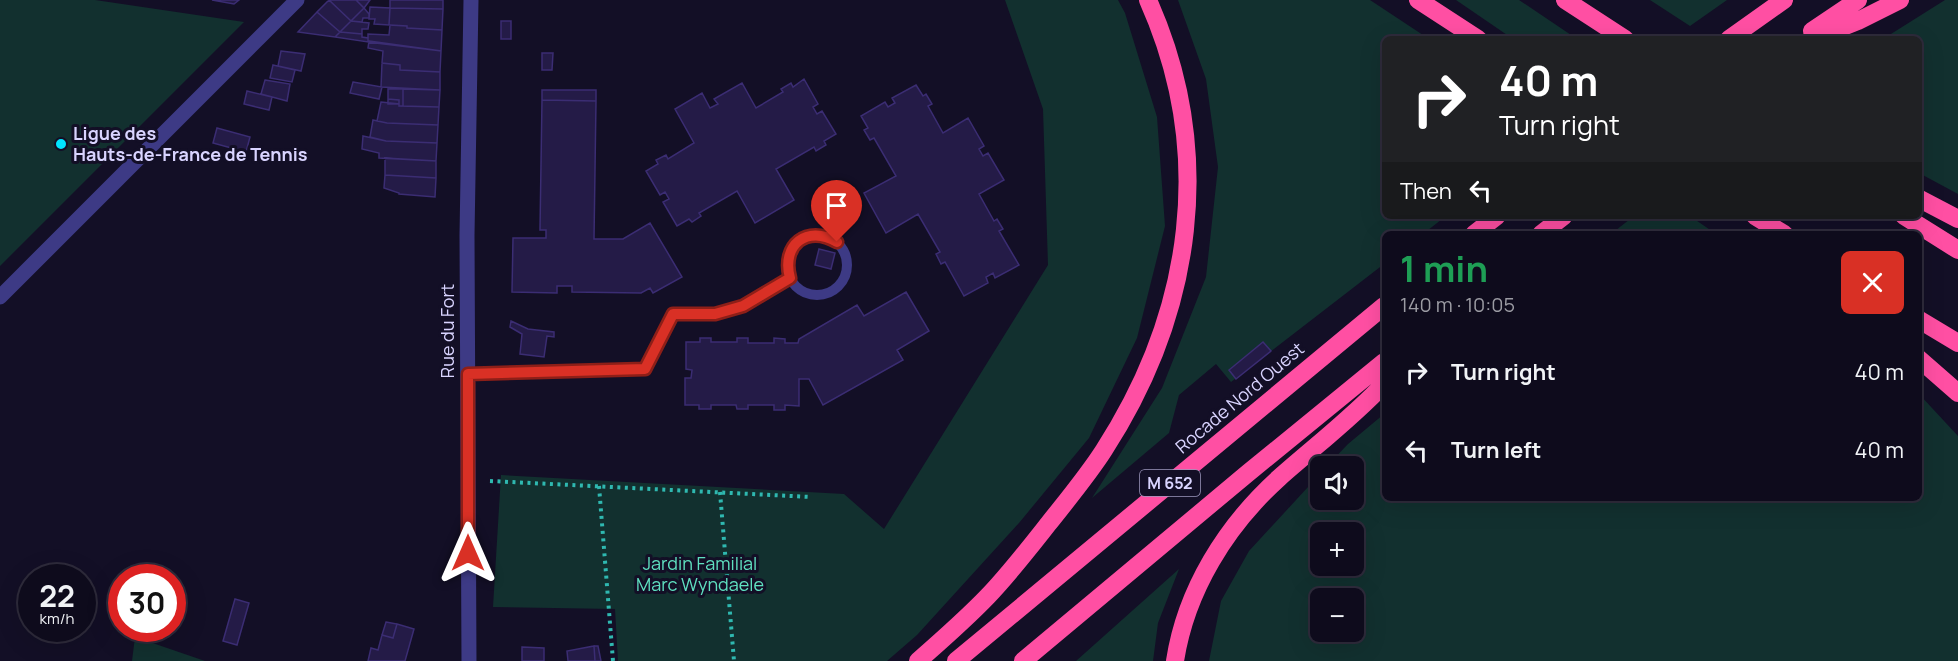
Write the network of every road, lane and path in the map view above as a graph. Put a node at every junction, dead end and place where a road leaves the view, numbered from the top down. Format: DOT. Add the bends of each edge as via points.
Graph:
graph roads {
  1 [pos="297,0"];
  2 [pos="471,0"];
  3 [pos="1148,0"];
  4 [pos="1418,0"];
  5 [pos="1565,0"];
  6 [pos="1784,0"];
  7 [pos="1858,0"];
  8 [pos="1900,0"];
  9 [pos="1473,36"];
  10 [pos="1620,36"];
  11 [pos="1733,36"];
  12 [pos="1805,36"];
  13 [pos="1820,36"];
  14 [pos="1922,200"];
  15 [pos="1493,219"];
  16 [pos="1560,219"];
  17 [pos="1753,219"];
  18 [pos="1760,219"];
  19 [pos="1909,219"];
  20 [pos="1958,219"];
  21 [pos="1478,231"];
  22 [pos="1545,231"];
  23 [pos="1765,231"];
  24 [pos="1779,231"];
  25 [pos="1958,250"];
  26 [pos="790,278"];
  27 [pos="0,297"];
  28 [pos="1382,308"];
  29 [pos="1922,321"];
  30 [pos="1958,343"];
  31 [pos="1922,362"];
  32 [pos="1382,364"];
  33 [pos="468,374"];
  34 [pos="1382,386"];
  35 [pos="1958,393"];
  36 [pos="468,480"];
  37 [pos="599,486"];
  38 [pos="720,492"];
  39 [pos="812,497"];
  40 [pos="469,661"];
  41 [pos="614,661"];
  42 [pos="734,661"];
  43 [pos="918,661"];
  44 [pos="956,661"];
  45 [pos="1023,661"];
  46 [pos="1175,661"];
  1 -- 27 [label="street"];
  2 -- 33 [label="street, Rue du Fort"];
  3 -- 43 [label="highway" via="1170,63 1187,156 1188,214 1182,264 1169,312 1130,406 1098,459 989,595"];
  4 -- 9 [label="highway"];
  5 -- 10 [label="highway"];
  6 -- 11 [label="highway"];
  7 -- 12 [label="highway"];
  8 -- 13 [label="highway"];
  14 -- 20 [label="highway"];
  15 -- 21 [label="highway"];
  16 -- 22 [label="highway"];
  17 -- 23 [label="highway"];
  18 -- 24 [label="highway"];
  19 -- 25 [label="highway"];
  26 -- 26 [label="lane" via="807,294 830,292 846,275 844,252 827,236 804,238 788,255"];
  26 -- 33 [label="lane" via="743,306 715,314 673,314 645,369"];
  28 -- 44 [label="highway, Rocade Nord Ouest / M 652"];
  29 -- 30 [label="highway"];
  31 -- 35 [label="highway"];
  32 -- 45 [label="highway, M 652"];
  33 -- 36 [label="street, Rue du Fort"];
  34 -- 46 [label="highway" via="1278,479 1224,541 1204,572 1185,617"];
  36 -- 37 [label="path"];
  36 -- 40 [label="street, Rue du Fort"];
  37 -- 38 [label="path"];
  37 -- 41 [label="path"];
  38 -- 39 [label="path"];
  38 -- 42 [label="path"];
}
